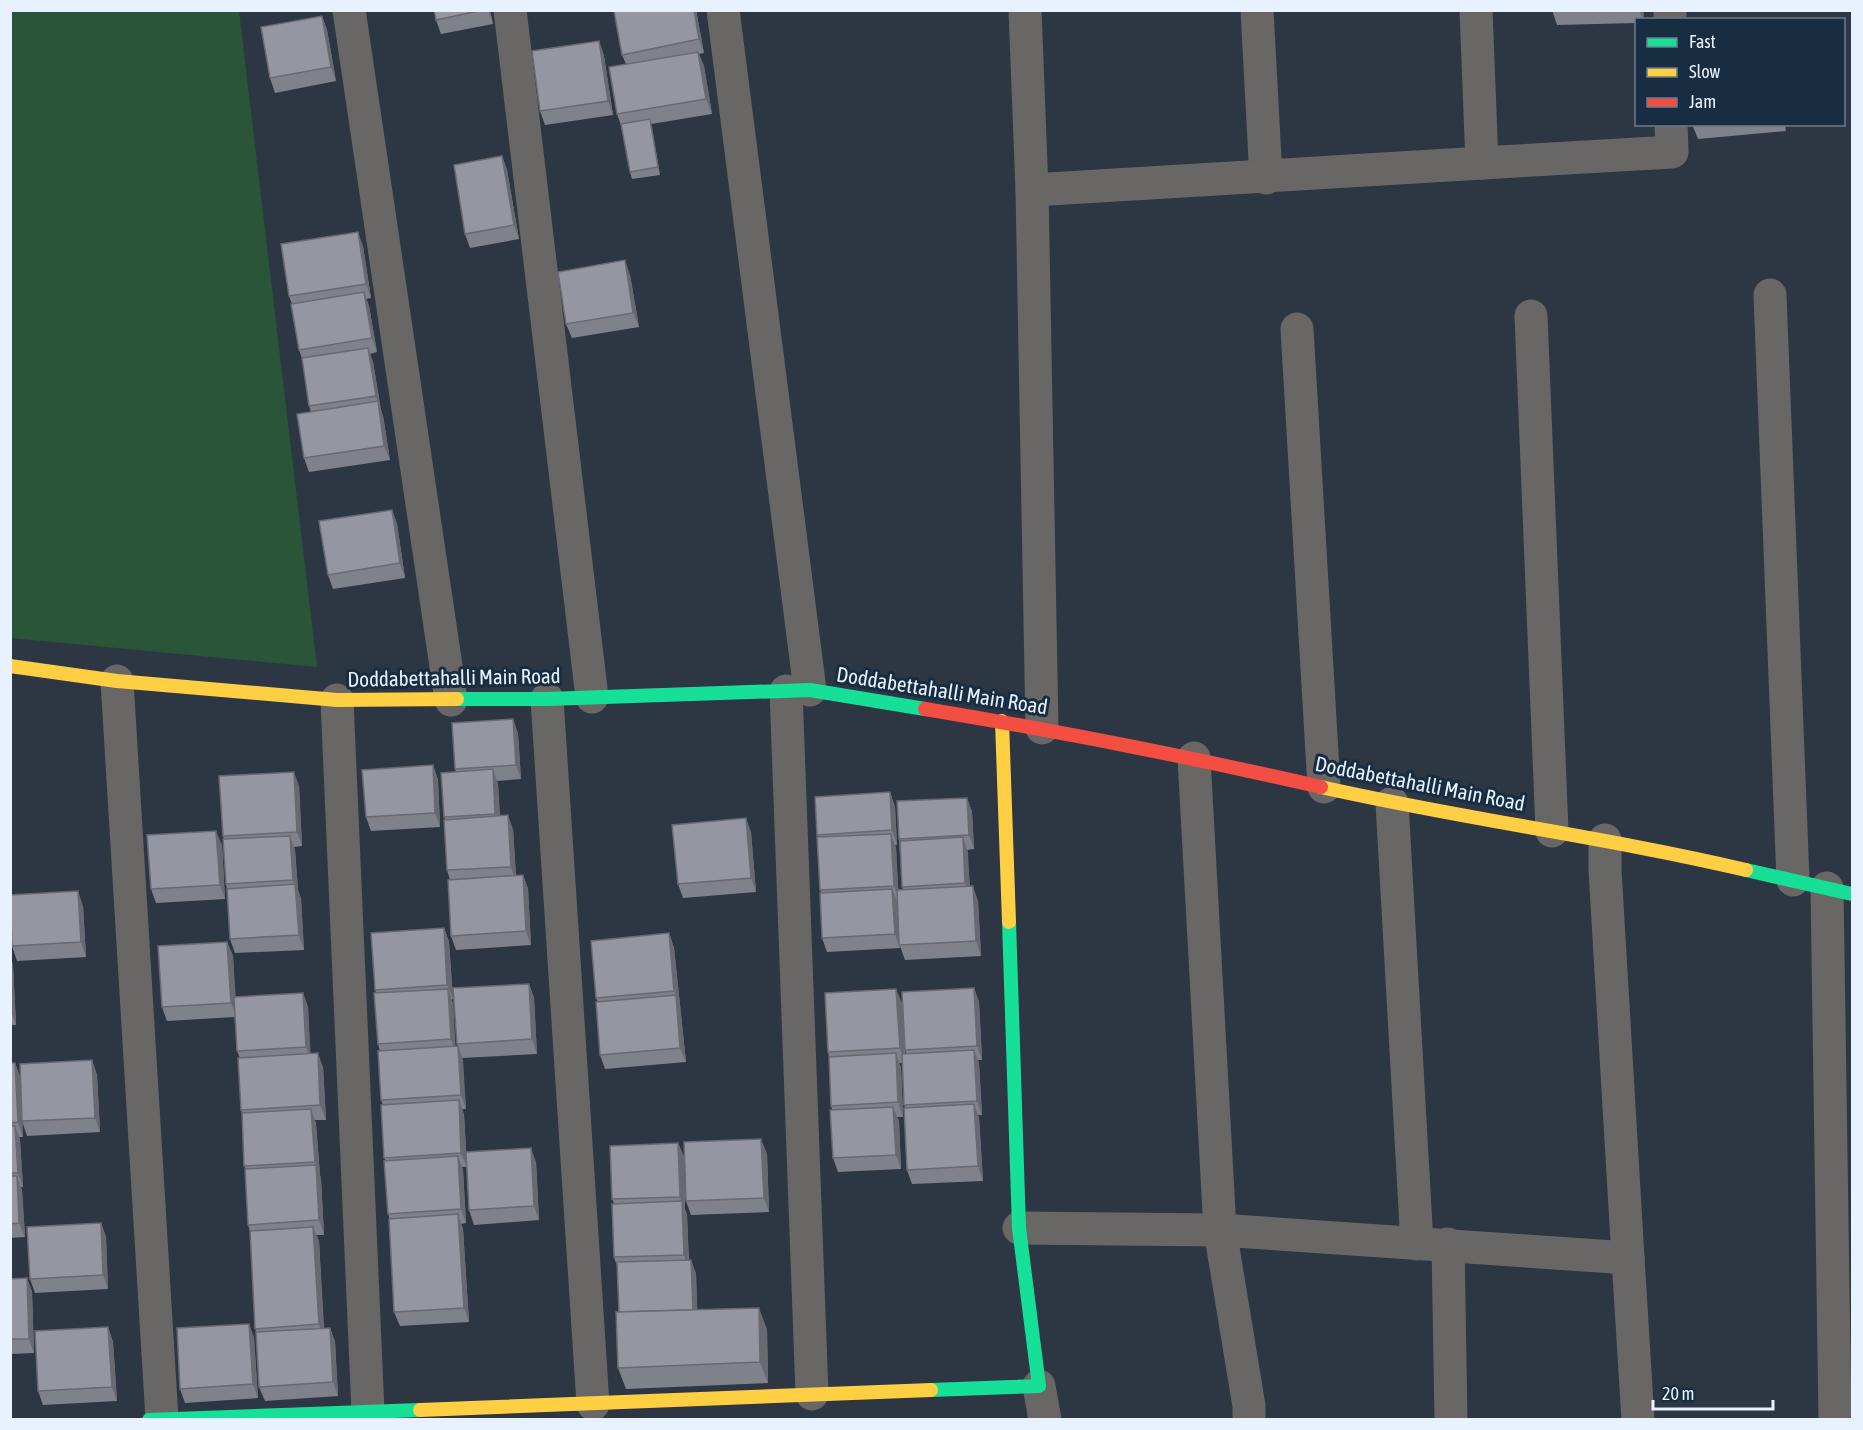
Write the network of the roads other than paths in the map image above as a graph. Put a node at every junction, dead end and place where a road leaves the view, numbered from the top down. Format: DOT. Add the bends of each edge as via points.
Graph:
graph roads {
  1 [pos="349,10"];
  2 [pos="510,10"];
  3 [pos="723,10"];
  4 [pos="1025,10"];
  5 [pos="1257,10"];
  6 [pos="1476,10"];
  7 [pos="1671,126"];
  8 [pos="1482,163"];
  9 [pos="1266,178"];
  10 [pos="1032,190"];
  11 [pos="1770,296"];
  12 [pos="1531,316"];
  13 [pos="1297,329"];
  14 [pos="10,666"];
  15 [pos="117,681"];
  16 [pos="798,691"];
  17 [pos="592,698"];
  18 [pos="547,699"];
  19 [pos="337,700"];
  20 [pos="451,700"];
  21 [pos="1002,721"];
  22 [pos="1042,728"];
  23 [pos="1194,758"];
  24 [pos="1324,787"];
  25 [pos="1392,803"];
  26 [pos="1552,831"];
  27 [pos="1605,840"];
  28 [pos="1793,880"];
  29 [pos="1840,891"];
  30 [pos="1019,1228"];
  31 [pos="1220,1230"];
  32 [pos="1432,1244"];
  33 [pos="1628,1258"];
  34 [pos="1039,1386"];
  35 [pos="812,1394"];
  36 [pos="593,1404"];
  37 [pos="368,1412"];
  38 [pos="149,1419"];
  39 [pos="162,1419"];
  40 [pos="1045,1419"];
  41 [pos="1249,1419"];
  42 [pos="1451,1419"];
  43 [pos="1638,1419"];
  44 [pos="1835,1419"];
  1 -- 20 [label="street"];
  2 -- 17 [label="street"];
  3 -- 16 [label="street"];
  4 -- 10 [label="street"];
  5 -- 9 [label="street"];
  6 -- 8 [label="street"];
  7 -- 8 [label="street" via="1672,152"];
  8 -- 9 [label="street"];
  9 -- 10 [label="street"];
  10 -- 22 [label="street"];
  11 -- 28 [label="street"];
  12 -- 26 [label="street"];
  13 -- 24 [label="street"];
  14 -- 15 [label="street, Doddabettahalli Main Road"];
  15 -- 19 [label="street, Doddabettahalli Main Road"];
  15 -- 39 [label="street"];
  16 -- 17 [label="street, Doddabettahalli Main Road"];
  16 -- 21 [label="street, Doddabettahalli Main Road"];
  16 -- 35 [label="street"];
  17 -- 18 [label="street, Doddabettahalli Main Road"];
  18 -- 20 [label="street, Doddabettahalli Main Road"];
  18 -- 36 [label="street"];
  19 -- 20 [label="street, Doddabettahalli Main Road"];
  19 -- 37 [label="street"];
  21 -- 22 [label="street, Doddabettahalli Main Road"];
  21 -- 30 [label="street"];
  22 -- 23 [label="street, Doddabettahalli Main Road"];
  23 -- 24 [label="street, Doddabettahalli Main Road"];
  23 -- 31 [label="street"];
  24 -- 25 [label="street, Doddabettahalli Main Road"];
  25 -- 26 [label="street, Doddabettahalli Main Road"];
  25 -- 32 [label="street"];
  26 -- 27 [label="street, Doddabettahalli Main Road"];
  27 -- 28 [label="street, Doddabettahalli Main Road"];
  27 -- 33 [label="street"];
  28 -- 29 [label="street, Doddabettahalli Main Road"];
  29 -- 44 [label="street"];
  30 -- 31 [label="street"];
  30 -- 34 [label="street"];
  31 -- 32 [label="street"];
  31 -- 41 [label="street"];
  32 -- 33 [label="street"];
  32 -- 42 [label="street"];
  33 -- 43 [label="street"];
  34 -- 35 [label="street"];
  34 -- 40 [label="street"];
  35 -- 36 [label="street"];
  36 -- 37 [label="street"];
  37 -- 39 [label="street"];
  38 -- 39 [label="street"];
}
